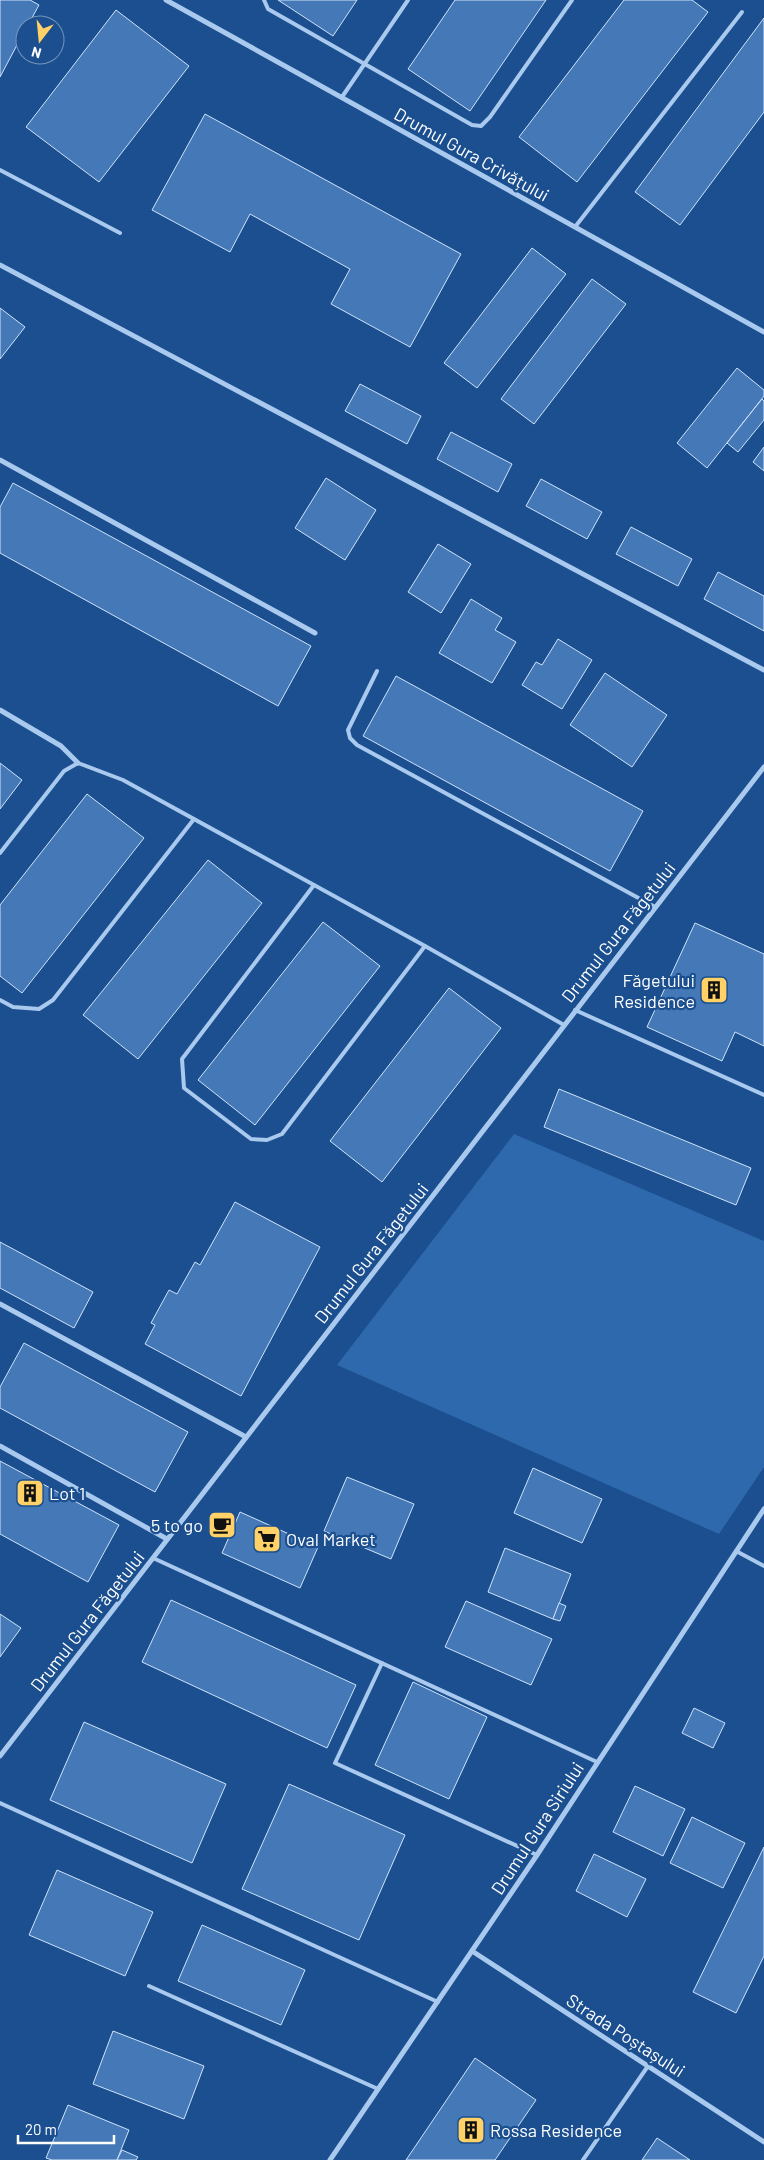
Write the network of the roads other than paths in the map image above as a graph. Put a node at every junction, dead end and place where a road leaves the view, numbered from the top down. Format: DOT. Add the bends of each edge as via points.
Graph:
graph roads {
  1 [pos="166,0"];
  2 [pos="264,0"];
  3 [pos="408,0"];
  4 [pos="572,0"];
  5 [pos="742,12"];
  6 [pos="364,64"];
  7 [pos="342,97"];
  8 [pos="0,170"];
  9 [pos="575,227"];
  10 [pos="120,233"];
  11 [pos="0,265"];
  12 [pos="764,332"];
  13 [pos="0,460"];
  14 [pos="315,633"];
  15 [pos="764,670"];
  16 [pos="377,671"];
  17 [pos="0,710"];
  18 [pos="78,763"];
  19 [pos="764,767"];
  20 [pos="194,819"];
  21 [pos="0,852"];
  22 [pos="314,885"];
  23 [pos="655,907"];
  24 [pos="425,946"];
  25 [pos="0,1000"];
  26 [pos="575,1010"];
  27 [pos="564,1025"];
  28 [pos="764,1094"];
  29 [pos="0,1304"];
  30 [pos="246,1437"];
  31 [pos="0,1446"];
  32 [pos="764,1509"];
  33 [pos="168,1539"];
  34 [pos="736,1551"];
  35 [pos="153,1558"];
  36 [pos="764,1566"];
  37 [pos="382,1663"];
  38 [pos="0,1756"];
  39 [pos="597,1762"];
  40 [pos="0,1803"];
  41 [pos="537,1855"];
  42 [pos="472,1951"];
  43 [pos="149,1986"];
  44 [pos="438,2002"];
  45 [pos="648,2066"];
  46 [pos="378,2089"];
  47 [pos="764,2142"];
  48 [pos="330,2160"];
  49 [pos="583,2160"];
  1 -- 7 [label="street, Drumul Gura Crivățului"];
  2 -- 6 [label="lane" via="268,9"];
  3 -- 6 [label="lane"];
  4 -- 6 [label="lane" via="482,126 472,125"];
  5 -- 9 [label="lane"];
  6 -- 7 [label="lane"];
  7 -- 9 [label="street, Drumul Gura Crivățului"];
  8 -- 10 [label="lane"];
  9 -- 12 [label="street, Drumul Gura Crivățului"];
  11 -- 15 [label="street"];
  13 -- 14 [label="street"];
  16 -- 23 [label="lane" via="348,730 357,745"];
  17 -- 18 [label="street" via="61,746"];
  18 -- 20 [label="lane" via="123,780"];
  18 -- 21 [label="lane" via="64,771"];
  19 -- 23 [label="street, Drumul Gura Făgetului"];
  20 -- 22 [label="lane"];
  20 -- 25 [label="lane" via="53,1000 39,1009 13,1007"];
  22 -- 24 [label="lane"];
  22 -- 24 [label="lane" via="182,1060 184,1088 251,1139 267,1140 282,1134"];
  23 -- 26 [label="street, Drumul Gura Făgetului"];
  24 -- 27 [label="lane"];
  26 -- 27 [label="street, Drumul Gura Făgetului"];
  26 -- 28 [label="lane"];
  27 -- 30 [label="street, Drumul Gura Făgetului"];
  29 -- 30 [label="street"];
  30 -- 33 [label="street, Drumul Gura Făgetului"];
  31 -- 33 [label="street"];
  32 -- 34 [label="street, Drumul Gura Siriului"];
  33 -- 35 [label="street, Drumul Gura Făgetului"];
  34 -- 36 [label="lane"];
  34 -- 39 [label="street, Drumul Gura Siriului"];
  35 -- 37 [label="lane"];
  35 -- 38 [label="street, Drumul Gura Făgetului"];
  37 -- 39 [label="lane"];
  37 -- 41 [label="lane" via="335,1763"];
  39 -- 41 [label="street, Drumul Gura Siriului"];
  40 -- 44 [label="lane"];
  41 -- 42 [label="street, Drumul Gura Siriului"];
  42 -- 44 [label="street, Drumul Gura Siriului"];
  42 -- 45 [label="street, Strada Poștașului"];
  43 -- 46 [label="lane"];
  44 -- 46 [label="street, Drumul Gura Siriului"];
  45 -- 47 [label="street, Strada Poștașului"];
  45 -- 49 [label="lane"];
  46 -- 48 [label="street, Drumul Gura Siriului"];
}
